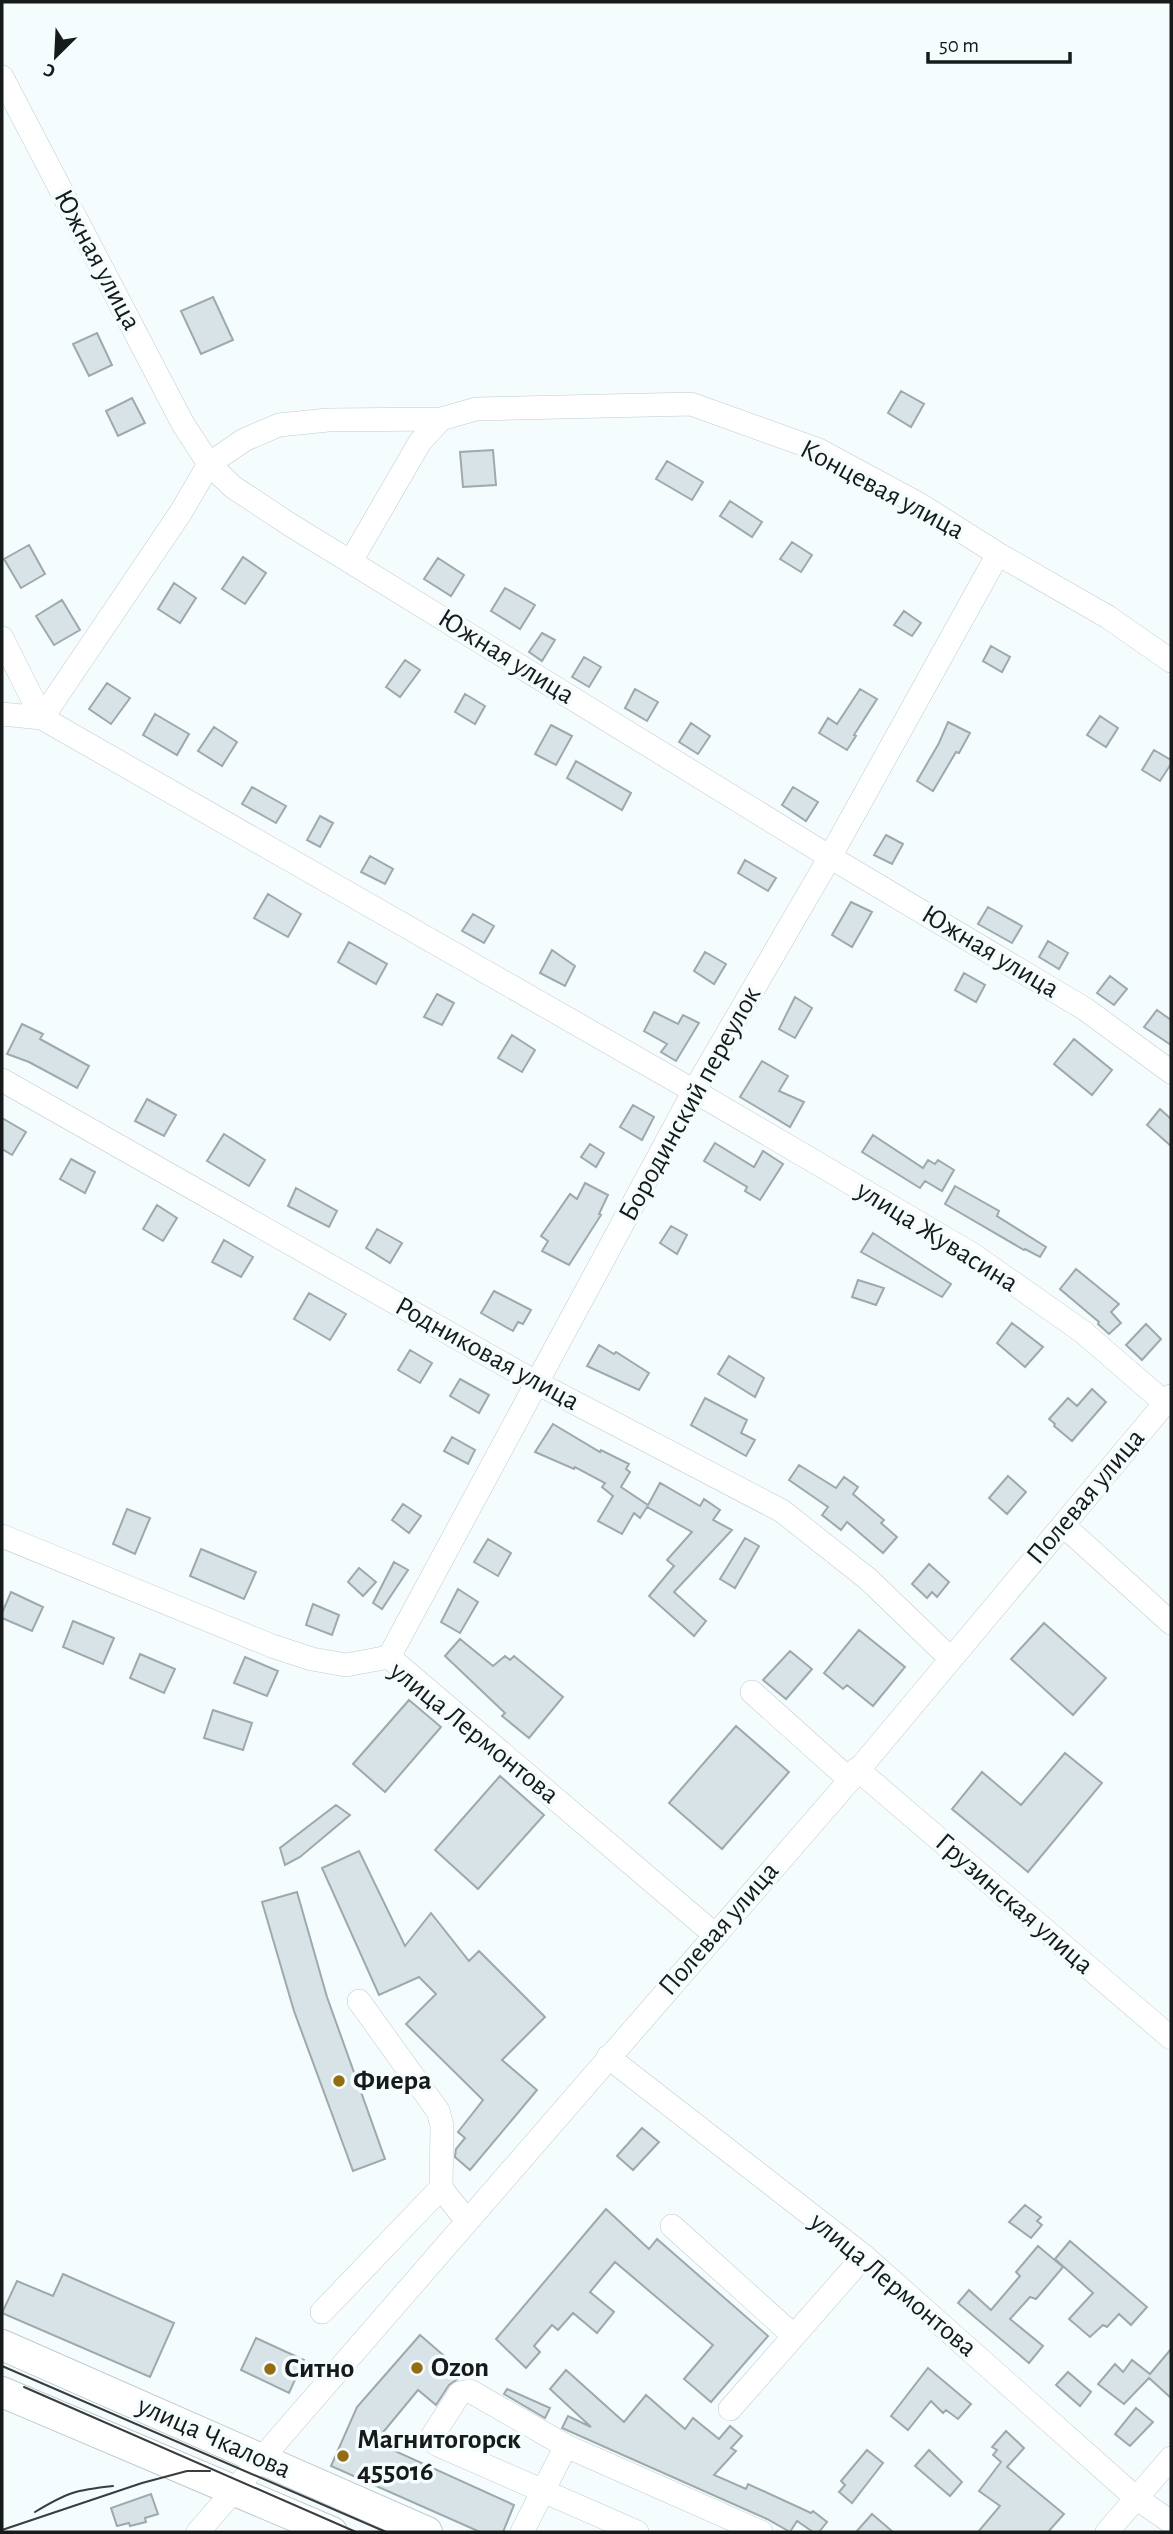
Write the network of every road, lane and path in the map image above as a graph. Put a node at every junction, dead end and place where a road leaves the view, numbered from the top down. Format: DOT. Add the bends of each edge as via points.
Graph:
graph roads {
  1 [pos="4,81"];
  2 [pos="441,419"];
  3 [pos="208,464"];
  4 [pos="998,554"];
  5 [pos="351,561"];
  6 [pos="2,638"];
  7 [pos="1171,661"];
  8 [pos="2,714"];
  9 [pos="42,718"];
  10 [pos="830,857"];
  11 [pos="1171,1072"];
  12 [pos="2,1080"];
  13 [pos="694,1091"];
  14 [pos="537,1383"];
  15 [pos="1168,1399"];
  16 [pos="1063,1525"];
  17 [pos="2,1536"];
  18 [pos="1171,1623"];
  19 [pos="388,1657"];
  20 [pos="950,1658"];
  21 [pos="752,1692"];
  22 [pos="853,1774"];
  23 [pos="714,1934"];
  24 [pos="359,2001"];
  25 [pos="1171,2038"];
  26 [pos="608,2057"];
  27 [pos="442,2188"];
  28 [pos="467,2221"];
  29 [pos="672,2226"];
  30 [pos="864,2256"];
  31 [pos="322,2312"];
  32 [pos="794,2336"];
  33 [pos="2,2345"];
  34 [pos="2,2392"];
  35 [pos="730,2409"];
  36 [pos="566,2446"];
  37 [pos="1171,2458"];
  38 [pos="262,2459"];
  39 [pos="234,2491"];
  40 [pos="543,2491"];
  41 [pos="1136,2498"];
  42 [pos="1171,2522"];
  43 [pos="198,2532"];
  44 [pos="332,2532"];
  45 [pos="427,2532"];
  46 [pos="522,2532"];
  47 [pos="637,2532"];
  48 [pos="761,2532"];
  49 [pos="1107,2532"];
  1 -- 3 [label="street, Южная улица" via="183,425"];
  2 -- 3 [label="street, Концевая улица" via="279,425 244,440"];
  2 -- 4 [label="street, Концевая улица" via="476,409 691,404 819,450 919,504"];
  2 -- 5 [label="street" via="420,442"];
  3 -- 5 [label="street, Южная улица" via="233,487"];
  3 -- 9 [label="street" via="181,512"];
  4 -- 7 [label="street, Концевая улица" via="1108,617"];
  4 -- 10 [label="street, Бородинский переулок"];
  5 -- 10 [label="street, Южная улица"];
  6 -- 9 [label="street"];
  8 -- 9 [label="street"];
  9 -- 13 [label="street, улица Жувасина"];
  10 -- 11 [label="street, Южная улица" via="1085,1009"];
  10 -- 13 [label="street, Бородинский переулок"];
  12 -- 14 [label="street, Родниковая улица"];
  13 -- 14 [label="street, Бородинский переулок"];
  13 -- 15 [label="street, улица Жувасина" via="972,1254"];
  14 -- 19 [label="street, Бородинский переулок"];
  14 -- 20 [label="street, Родниковая улица" via="782,1511 868,1579"];
  15 -- 16 [label="street, Полевая улица"];
  16 -- 18 [label="street"];
  16 -- 20 [label="street, Полевая улица"];
  17 -- 19 [label="street, улица Лермонтова" via="312,1659 345,1665"];
  19 -- 23 [label="street, улица Лермонтова"];
  20 -- 22 [label="street, Полевая улица"];
  21 -- 22 [label="street, Грузинская улица"];
  22 -- 23 [label="street, Полевая улица"];
  22 -- 25 [label="street, Грузинская улица"];
  23 -- 26 [label="street, Полевая улица"];
  24 -- 27 [label="street" via="438,2111"];
  26 -- 28 [label="street, Полевая улица"];
  26 -- 30 [label="street, улица Лермонтова"];
  27 -- 28 [label="street"];
  27 -- 31 [label="street"];
  28 -- 38 [label="street, Полевая улица"];
  29 -- 32 [label="street"];
  30 -- 32 [label="street"];
  30 -- 41 [label="street, улица Лермонтова"];
  32 -- 35 [label="street"];
  33 -- 38 [label="main road, улица Чкалова"];
  34 -- 39 [label="main road, улица Чкалова"];
  36 -- 40 [label="street"];
  36 -- 40 [label="street" via="466,2390 433,2435 438,2445"];
  36 -- 48 [label="street"];
  37 -- 41 [label="street"];
  38 -- 39 [label="street, Полевая улица"];
  38 -- 45 [label="main road, улица Чкалова"];
  39 -- 43 [label="street, Полевая улица"];
  39 -- 44 [label="main road, улица Чкалова"];
  40 -- 46 [label="street"];
  40 -- 47 [label="street"];
  41 -- 42 [label="street, улица Лермонтова"];
  41 -- 49 [label="street"];
}
